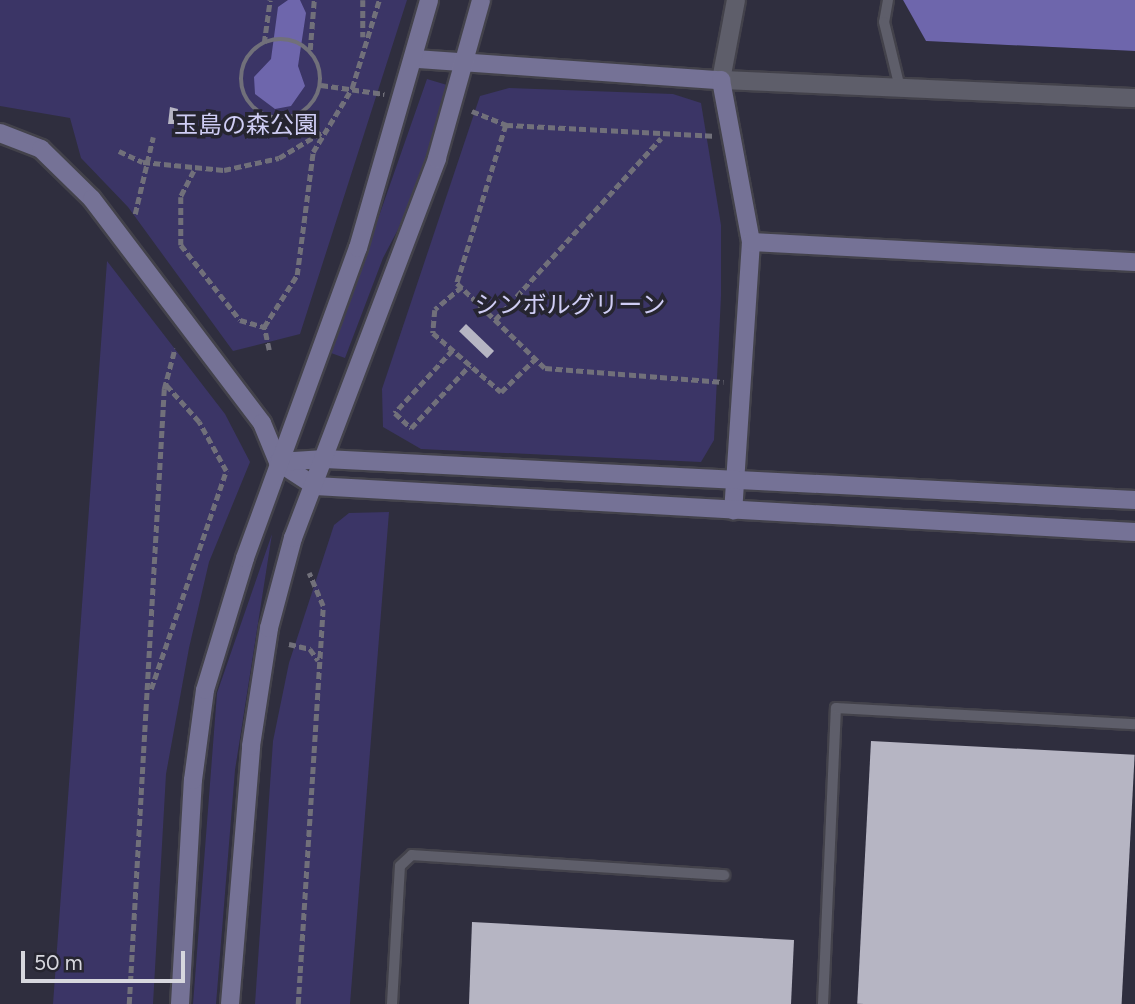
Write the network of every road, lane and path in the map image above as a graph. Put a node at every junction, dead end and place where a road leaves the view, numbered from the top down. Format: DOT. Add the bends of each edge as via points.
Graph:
graph roads {
  1 [pos="270,0"];
  2 [pos="314,0"];
  3 [pos="363,0"];
  4 [pos="379,0"];
  5 [pos="429,0"];
  6 [pos="481,0"];
  7 [pos="736,0"];
  8 [pos="888,0"];
  9 [pos="363,38"];
  10 [pos="263,43"];
  11 [pos="310,51"];
  12 [pos="417,59"];
  13 [pos="469,60"];
  14 [pos="721,80"];
  15 [pos="321,85"];
  16 [pos="900,88"];
  17 [pos="352,89"];
  18 [pos="405,97"];
  19 [pos="1135,98"];
  20 [pos="472,111"];
  21 [pos="506,125"];
  22 [pos="324,130"];
  23 [pos="0,133"];
  24 [pos="731,135"];
  25 [pos="153,137"];
  26 [pos="662,137"];
  27 [pos="119,151"];
  28 [pos="146,162"];
  29 [pos="195,170"];
  30 [pos="135,214"];
  31 [pos="751,242"];
  32 [pos="1135,262"];
  33 [pos="462,287"];
  34 [pos="495,320"];
  35 [pos="264,327"];
  36 [pos="176,348"];
  37 [pos="269,350"];
  38 [pos="453,350"];
  39 [pos="536,359"];
  40 [pos="470,365"];
  41 [pos="741,383"];
  42 [pos="165,384"];
  43 [pos="325,459"];
  44 [pos="278,462"];
  45 [pos="735,480"];
  46 [pos="314,486"];
  47 [pos="1135,500"];
  48 [pos="733,510"];
  49 [pos="1135,532"];
  50 [pos="309,573"];
  51 [pos="289,644"];
  52 [pos="318,660"];
  53 [pos="149,693"];
  54 [pos="1135,724"];
  55 [pos="724,876"];
  56 [pos="129,1004"];
  57 [pos="180,1004"];
  58 [pos="230,1004"];
  59 [pos="298,1004"];
  60 [pos="392,1004"];
  61 [pos="823,1004"];
  1 -- 10 [label="path"];
  2 -- 11 [label="path"];
  3 -- 9 [label="path"];
  4 -- 9 [label="path"];
  5 -- 12 [label="street"];
  6 -- 13 [label="street"];
  7 -- 14 [label="street"];
  8 -- 16 [label="lane" via="884,22"];
  9 -- 17 [label="path"];
  10 -- 11 [label="path" via="274,39 302,44"];
  10 -- 15 [label="path" via="250,54 241,80 262,113 299,114"];
  11 -- 15 [label="path"];
  12 -- 13 [label="street"];
  12 -- 18 [label="street"];
  13 -- 14 [label="street"];
  13 -- 43 [label="street"];
  14 -- 16 [label="street"];
  14 -- 24 [label="street"];
  15 -- 17 [label="path"];
  16 -- 19 [label="street"];
  17 -- 18 [label="path"];
  17 -- 22 [label="path"];
  18 -- 44 [label="street" via="358,248"];
  20 -- 21 [label="path"];
  21 -- 26 [label="path"];
  21 -- 33 [label="path" via="458,273"];
  22 -- 29 [label="path" via="261,164"];
  22 -- 35 [label="path" via="301,205 297,275 290,295"];
  23 -- 44 [label="street" via="41,149 92,199 262,423"];
  24 -- 26 [label="path"];
  24 -- 31 [label="street"];
  25 -- 28 [label="path"];
  26 -- 34 [label="path"];
  27 -- 28 [label="path"];
  28 -- 29 [label="path"];
  28 -- 30 [label="path"];
  29 -- 35 [label="path" via="181,197 181,244 240,320"];
  31 -- 32 [label="street"];
  31 -- 41 [label="street"];
  33 -- 34 [label="path"];
  33 -- 38 [label="path" via="435,310 433,333"];
  34 -- 39 [label="path"];
  35 -- 37 [label="path"];
  36 -- 42 [label="path"];
  38 -- 40 [label="path"];
  38 -- 40 [label="path" via="395,413 411,428"];
  39 -- 40 [label="path" via="501,392"];
  39 -- 41 [label="path" via="545,368"];
  41 -- 45 [label="street"];
  42 -- 53 [label="path"];
  42 -- 53 [label="path" via="199,422 226,471 179,622"];
  43 -- 44 [label="street"];
  43 -- 45 [label="street"];
  43 -- 46 [label="street"];
  44 -- 46 [label="street"];
  44 -- 57 [label="street" via="205,690 193,780"];
  45 -- 47 [label="street"];
  45 -- 48 [label="street"];
  46 -- 48 [label="street"];
  46 -- 58 [label="street" via="269,628 250,757"];
  48 -- 49 [label="street"];
  50 -- 52 [label="path" via="323,606"];
  51 -- 52 [label="path" via="310,649"];
  52 -- 59 [label="path"];
  53 -- 56 [label="path"];
  54 -- 61 [label="lane" via="836,708"];
  55 -- 60 [label="lane" via="412,855 400,866"];
}
